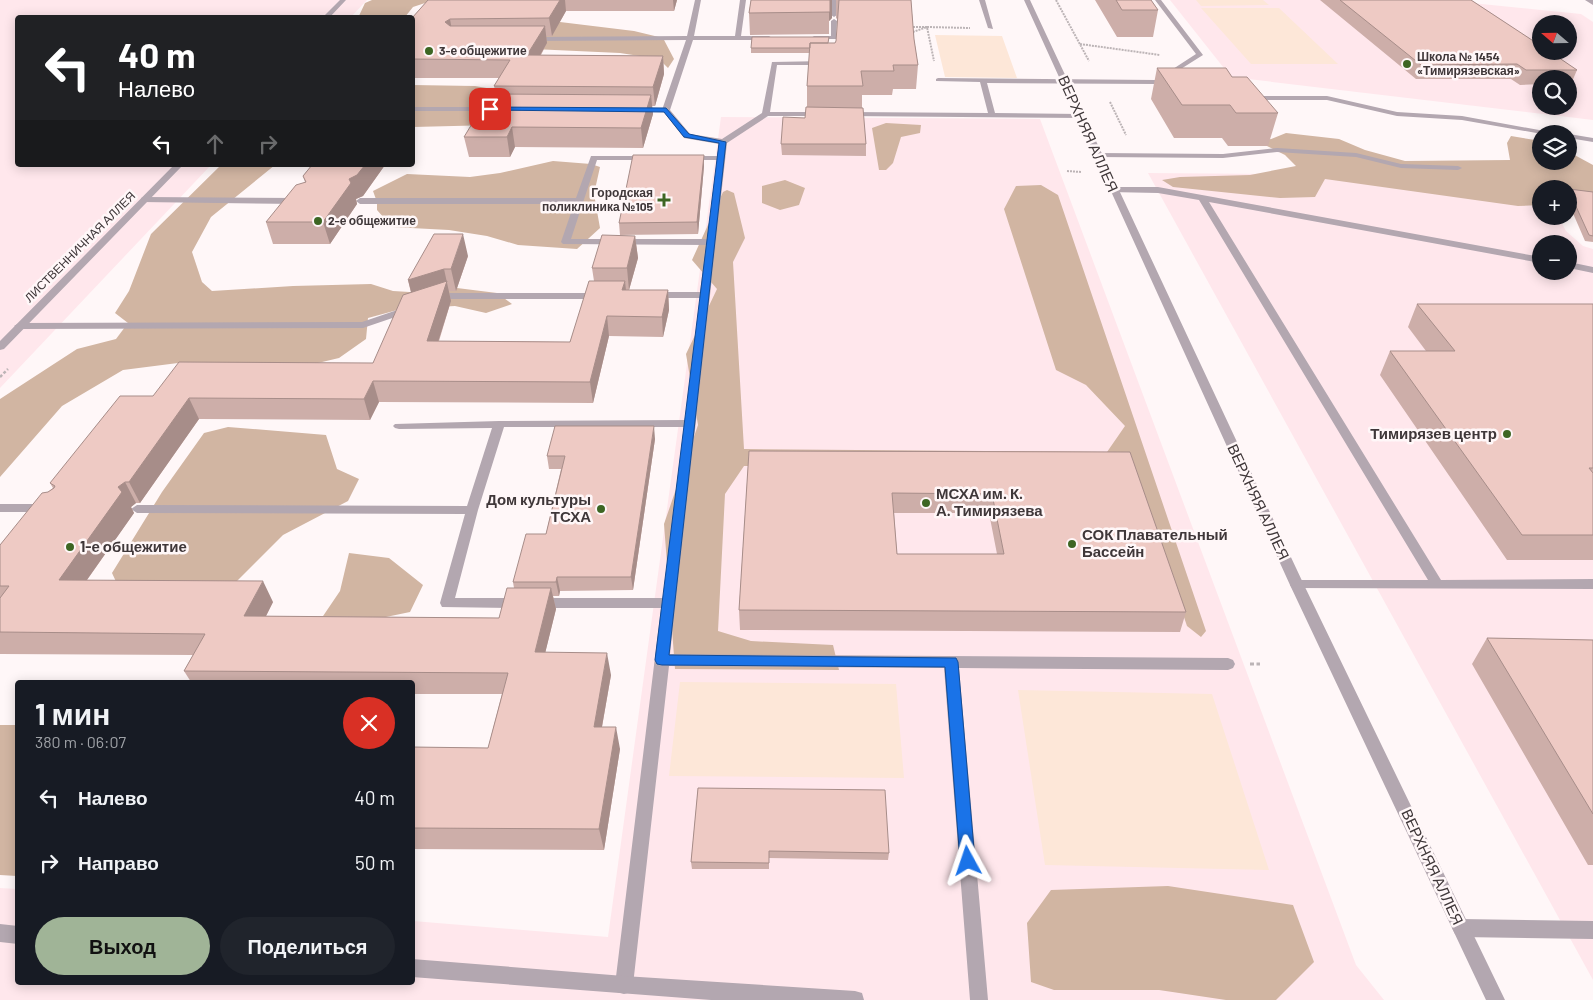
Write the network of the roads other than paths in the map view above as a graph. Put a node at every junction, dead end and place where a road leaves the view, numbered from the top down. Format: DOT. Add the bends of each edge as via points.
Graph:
graph roads {
  1 [pos="343,0"];
  2 [pos="698,0"];
  3 [pos="744,0"];
  4 [pos="835,0"];
  5 [pos="982,0"];
  6 [pos="1027,0"];
  7 [pos="1158,0"];
  8 [pos="1588,0"];
  9 [pos="1593,3"];
  10 [pos="329,15"];
  11 [pos="991,28"];
  12 [pos="738,38"];
  13 [pos="777,38"];
  14 [pos="806,38"];
  15 [pos="522,39"];
  16 [pos="690,39"];
  17 [pos="833,46"];
  18 [pos="938,80"];
  19 [pos="983,80"];
  20 [pos="1065,82"];
  21 [pos="1157,82"];
  22 [pos="1166,84"];
  23 [pos="1235,96"];
  24 [pos="415,109"];
  25 [pos="500,109"];
  26 [pos="766,114"];
  27 [pos="992,115"];
  28 [pos="1080,116"];
  29 [pos="1532,130"];
  30 [pos="1577,137"];
  31 [pos="1593,140"];
  32 [pos="723,142"];
  33 [pos="1098,155"];
  34 [pos="662,158"];
  35 [pos="682,158"];
  36 [pos="721,158"];
  37 [pos="177,167"];
  38 [pos="1458,168"];
  39 [pos="1113,190"];
  40 [pos="1202,198"];
  41 [pos="144,200"];
  42 [pos="580,200"];
  43 [pos="307,201"];
  44 [pos="360,201"];
  45 [pos="711,242"];
  46 [pos="1532,258"];
  47 [pos="1577,267"];
  48 [pos="1593,270"];
  49 [pos="705,295"];
  50 [pos="617,296"];
  51 [pos="646,296"];
  52 [pos="19,326"];
  53 [pos="0,346"];
  54 [pos="499,424"];
  55 [pos="690,424"];
  56 [pos="399,426"];
  57 [pos="0,508"];
  58 [pos="59,508"];
  59 [pos="137,508"];
  60 [pos="472,510"];
  61 [pos="1437,584"];
  62 [pos="1593,584"];
  63 [pos="1297,585"];
  64 [pos="669,603"];
  65 [pos="662,660"];
  66 [pos="951,662"];
  67 [pos="1228,664"];
  68 [pos="1461,928"];
  69 [pos="1593,930"];
  70 [pos="0,933"];
  71 [pos="15,935"];
  72 [pos="415,968"];
  73 [pos="624,985"];
  74 [pos="855,1000"];
  75 [pos="979,1000"];
  76 [pos="1496,1000"];
  1 -- 10 [label="street"];
  2 -- 16 [label="street"];
  3 -- 12 [label="street"];
  4 -- 17 [label="street"];
  5 -- 11 [label="street"];
  6 -- 20 [label="street, ВЕРХНЯЯ АЛЛЕЯ"];
  7 -- 21 [label="street" via="1200,55"];
  8 -- 9 [label="street"];
  12 -- 13 [label="street"];
  12 -- 16 [label="street"];
  14 -- 17 [label="street"];
  15 -- 16 [label="street"];
  16 -- 32 [label="street" via="661,110 687,136"];
  17 -- 26 [label="street" via="832,63 774,63"];
  18 -- 19 [label="street"];
  19 -- 20 [label="street"];
  19 -- 27 [label="street"];
  20 -- 21 [label="street"];
  20 -- 28 [label="street, ВЕРХНЯЯ АЛЛЕЯ"];
  21 -- 22 [label="street"];
  23 -- 29 [label="street" via="1327,98 1397,114 1462,118"];
  24 -- 25 [label="street"];
  26 -- 27 [label="street"];
  26 -- 32 [label="street"];
  27 -- 28 [label="street"];
  28 -- 33 [label="street, ВЕРХНЯЯ АЛЛЕЯ"];
  30 -- 31 [label="street"];
  32 -- 36 [label="street"];
  33 -- 38 [label="street" via="1223,156 1276,150 1356,155 1401,166"];
  33 -- 39 [label="street, ВЕРХНЯЯ АЛЛЕЯ"];
  34 -- 42 [label="street" via="594,158"];
  35 -- 36 [label="street"];
  36 -- 45 [label="street"];
  37 -- 41 [label="street, ЛИСТВЕННИЧНАЯ АЛЛЕЯ"];
  39 -- 40 [label="street" via="1158,190"];
  39 -- 63 [label="street, ВЕРХНЯЯ АЛЛЕЯ"];
  40 -- 46 [label="street"];
  40 -- 61 [label="street"];
  41 -- 43 [label="street"];
  41 -- 52 [label="street, ЛИСТВЕННИЧНАЯ АЛЛЕЯ"];
  42 -- 44 [label="street"];
  42 -- 45 [label="street" via="566,242"];
  45 -- 49 [label="street"];
  47 -- 48 [label="street"];
  49 -- 51 [label="street"];
  49 -- 55 [label="street"];
  50 -- 52 [label="street" via="450,296 363,324"];
  52 -- 53 [label="street, ЛИСТВЕННИЧНАЯ АЛЛЕЯ"];
  54 -- 55 [label="street"];
  54 -- 56 [label="street"];
  54 -- 60 [label="street"];
  55 -- 64 [label="street"];
  57 -- 58 [label="street"];
  59 -- 60 [label="street"];
  60 -- 64 [label="street" via="447,603"];
  61 -- 62 [label="street"];
  61 -- 63 [label="street"];
  63 -- 68 [label="street, ВЕРХНЯЯ АЛЛЕЯ"];
  64 -- 65 [label="street"];
  65 -- 66 [label="street"];
  65 -- 73 [label="street"];
  66 -- 67 [label="street"];
  66 -- 75 [label="street"];
  68 -- 69 [label="street"];
  68 -- 76 [label="street, ВЕРХНЯЯ АЛЛЕЯ"];
  70 -- 71 [label="street"];
  72 -- 73 [label="street"];
  73 -- 74 [label="street"];
}
